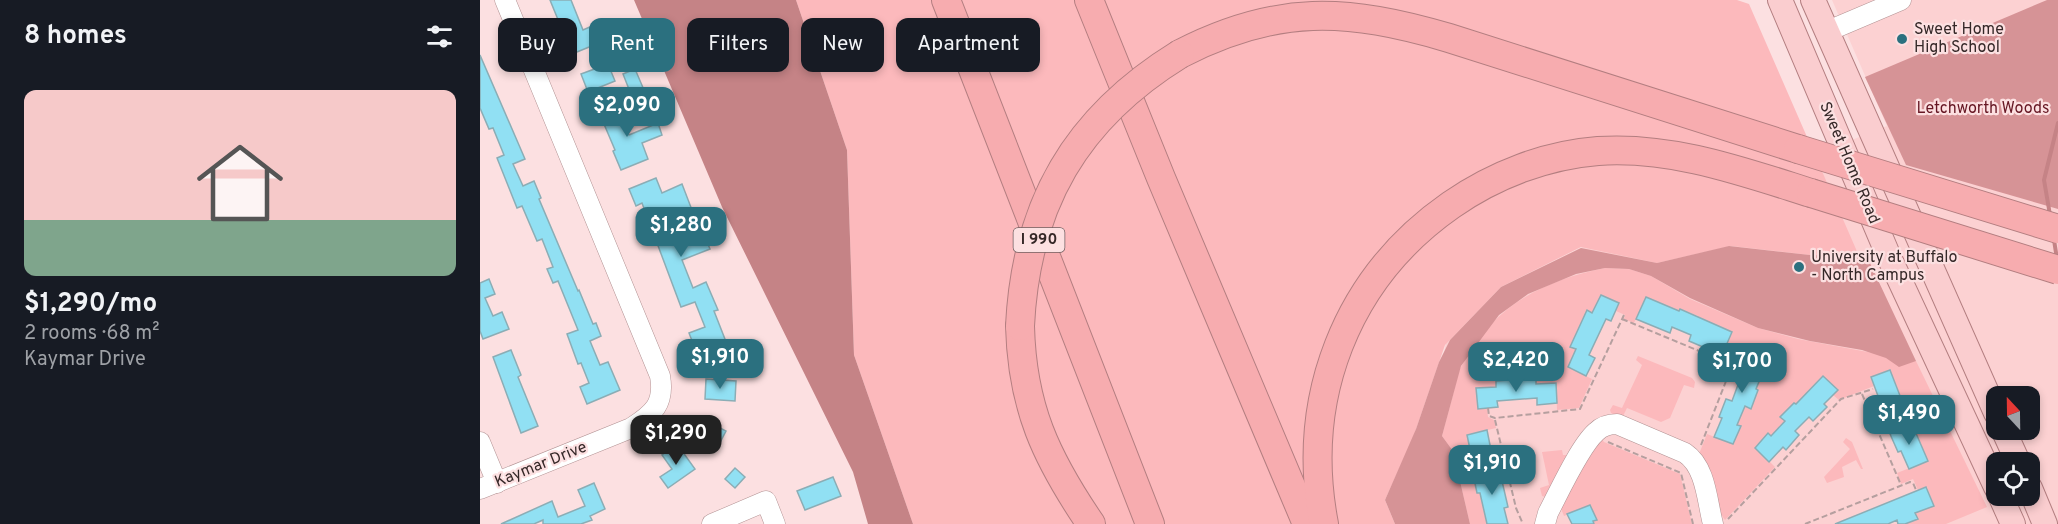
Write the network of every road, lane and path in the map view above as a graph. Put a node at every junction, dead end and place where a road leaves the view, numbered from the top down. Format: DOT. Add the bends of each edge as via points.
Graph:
graph roads {
  1 [pos="505,0"];
  2 [pos="946,0"];
  3 [pos="1089,0"];
  4 [pos="1780,0"];
  5 [pos="1813,0"];
  6 [pos="1902,0"];
  7 [pos="1828,31"];
  8 [pos="2058,229"];
  9 [pos="2058,270"];
  10 [pos="1623,315"];
  11 [pos="1622,319"];
  12 [pos="1748,354"];
  13 [pos="1733,365"];
  14 [pos="1873,389"];
  15 [pos="1986,390"];
  16 [pos="1862,393"];
  17 [pos="1488,408"];
  18 [pos="1495,418"];
  19 [pos="1605,441"];
  20 [pos="480,442"];
  21 [pos="1697,453"];
  22 [pos="1986,466"];
  23 [pos="1901,485"];
  24 [pos="488,486"];
  25 [pos="1916,490"];
  26 [pos="2005,506"];
  27 [pos="2038,506"];
  28 [pos="1720,522"];
  29 [pos="712,524"];
  30 [pos="775,524"];
  31 [pos="1091,524"];
  32 [pos="1150,524"];
  33 [pos="1307,524"];
  34 [pos="1324,524"];
  35 [pos="1523,524"];
  36 [pos="1545,524"];
  37 [pos="1693,524"];
  38 [pos="1805,524"];
  39 [pos="2013,524"];
  40 [pos="2045,524"];
  1 -- 24 [label="street, Kaymar Drive" via="662,387 656,409 631,428"];
  2 -- 32 [label="highway, I 990"];
  3 -- 33 [label="highway"];
  4 -- 22 [label="main road, Sweet Home Road" via="1889,257"];
  5 -- 7 [label="main road, Sweet Home Road"];
  6 -- 7 [label="street"];
  7 -- 15 [label="main road, Sweet Home Road"];
  8 -- 31 [label="highway, bridge" via="1393,23 1316,15 1254,24 1224,33 1146,76 1097,122 1070,158 1044,205 1030,248 1020,326 1025,380 1036,424 1059,474"];
  9 -- 34 [label="highway, bridge" via="1692,158 1614,150 1544,161 1505,175 1462,198 1420,229 1367,290 1343,334 1330,370 1319,424 1318,481"];
  10 -- 11 [label="path"];
  11 -- 13 [label="path"];
  11 -- 18 [label="path" via="1580,409"];
  12 -- 13 [label="path" via="1738,353"];
  13 -- 21 [label="path"];
  14 -- 16 [label="path"];
  16 -- 23 [label="path"];
  16 -- 28 [label="path" via="1841,399"];
  17 -- 18 [label="path" via="1489,416"];
  18 -- 35 [label="path"];
  19 -- 37 [label="path" via="1681,473"];
  20 -- 24 [label="street"];
  23 -- 25 [label="path" via="1911,482"];
  23 -- 38 [label="path"];
  26 -- 39 [label="main road"];
  27 -- 40 [label="main road"];
  28 -- 36 [label="street" via="1693,458 1617,424 1609,424 1586,442"];
  29 -- 30 [label="street" via="766,501"];
}
